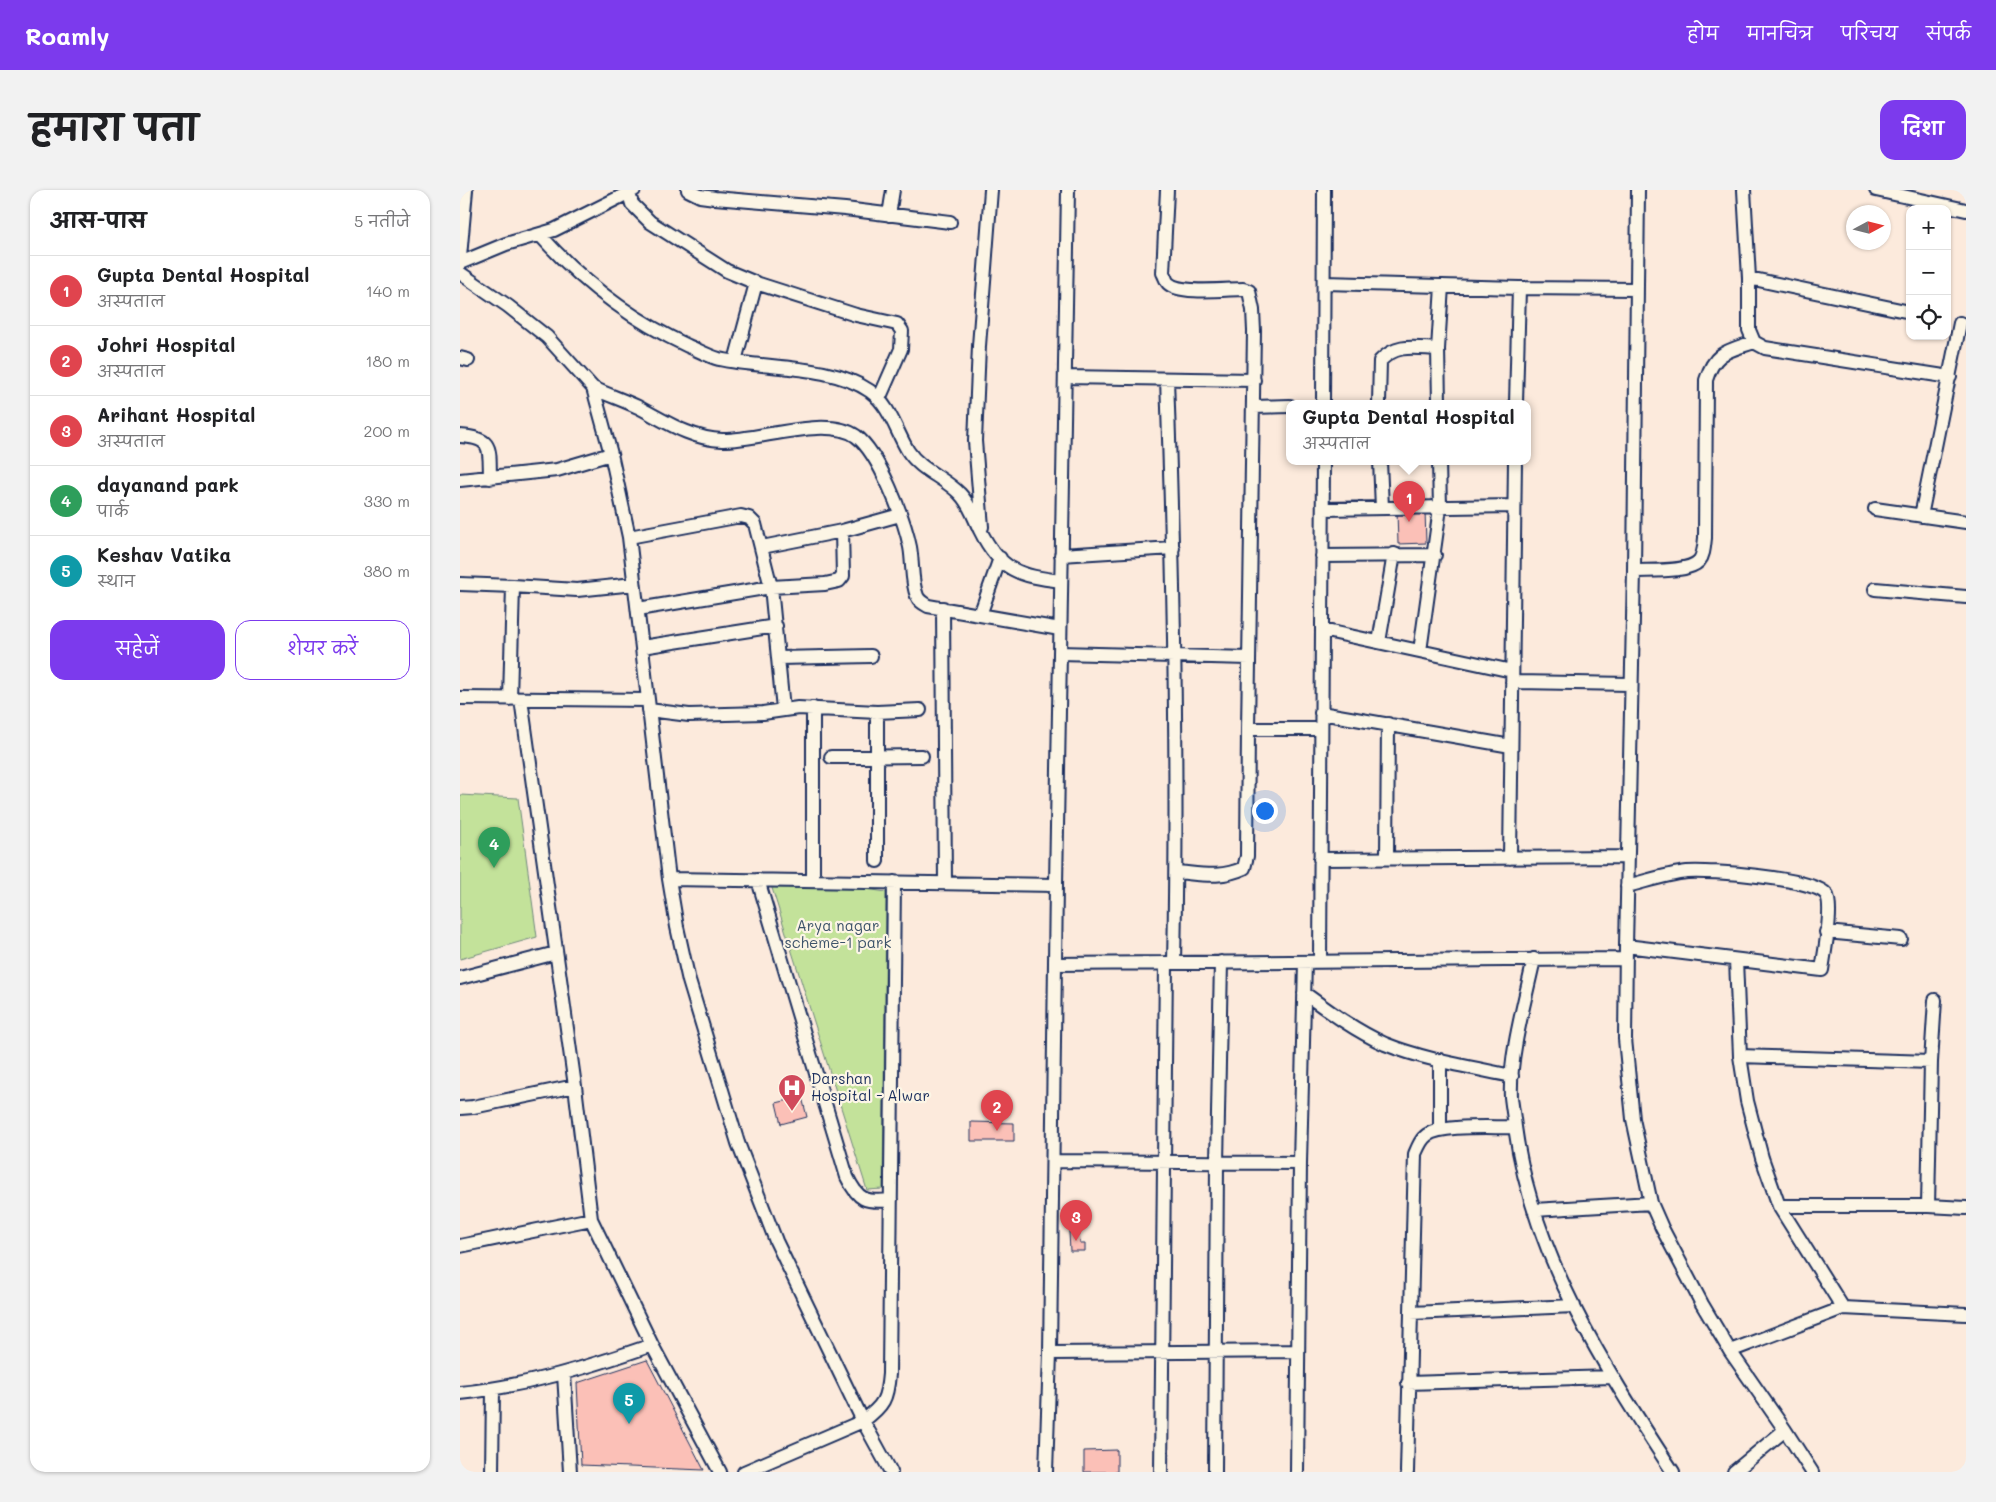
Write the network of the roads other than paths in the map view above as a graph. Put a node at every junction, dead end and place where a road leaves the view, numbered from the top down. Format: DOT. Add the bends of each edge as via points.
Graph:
graph roads {
  1 [pos="466,190"];
  2 [pos="688,190"];
  3 [pos="893,190"];
  4 [pos="991,190"];
  5 [pos="1068,190"];
  6 [pos="1167,190"];
  7 [pos="1324,190"];
  8 [pos="1638,190"];
  9 [pos="1744,190"];
  10 [pos="1876,190"];
  11 [pos="630,191"];
  12 [pos="1895,192"];
  13 [pos="1966,210"];
  14 [pos="889,215"];
  15 [pos="950,222"];
  16 [pos="540,235"];
  17 [pos="460,257"];
  18 [pos="460,263"];
  19 [pos="460,273"];
  20 [pos="1749,278"];
  21 [pos="756,283"];
  22 [pos="1324,283"];
  23 [pos="1442,286"];
  24 [pos="1519,288"];
  25 [pos="1637,289"];
  26 [pos="1906,311"];
  27 [pos="1958,322"];
  28 [pos="1754,342"];
  29 [pos="1438,349"];
  30 [pos="735,361"];
  31 [pos="1065,377"];
  32 [pos="1950,377"];
  33 [pos="1167,379"];
  34 [pos="1254,380"];
  35 [pos="593,388"];
  36 [pos="879,399"];
  37 [pos="1323,400"];
  38 [pos="1379,400"];
  39 [pos="1439,400"];
  40 [pos="1516,400"];
  41 [pos="1254,406"];
  42 [pos="1286,406"];
  43 [pos="460,436"];
  44 [pos="612,454"];
  45 [pos="1323,465"];
  46 [pos="1380,465"];
  47 [pos="1439,465"];
  48 [pos="1515,465"];
  49 [pos="490,478"];
  50 [pos="460,480"];
  51 [pos="1514,506"];
  52 [pos="1382,508"];
  53 [pos="1440,508"];
  54 [pos="1323,509"];
  55 [pos="1875,509"];
  56 [pos="900,515"];
  57 [pos="1921,516"];
  58 [pos="1966,522"];
  59 [pos="842,531"];
  60 [pos="982,534"];
  61 [pos="629,537"];
  62 [pos="762,548"];
  63 [pos="1173,548"];
  64 [pos="1394,554"];
  65 [pos="1061,555"];
  66 [pos="1435,555"];
  67 [pos="1322,556"];
  68 [pos="1000,558"];
  69 [pos="1634,571"];
  70 [pos="1061,581"];
  71 [pos="460,584"];
  72 [pos="634,584"];
  73 [pos="512,586"];
  74 [pos="771,587"];
  75 [pos="1875,588"];
  76 [pos="1966,597"];
  77 [pos="943,608"];
  78 [pos="638,610"];
  79 [pos="980,615"];
  80 [pos="776,626"];
  81 [pos="1060,629"];
  82 [pos="1322,630"];
  83 [pos="1379,642"];
  84 [pos="642,647"];
  85 [pos="1420,651"];
  86 [pos="1060,652"];
  87 [pos="1175,655"];
  88 [pos="871,656"];
  89 [pos="778,658"];
  90 [pos="1250,658"];
  91 [pos="1512,676"];
  92 [pos="1630,684"];
  93 [pos="460,698"];
  94 [pos="515,699"];
  95 [pos="649,705"];
  96 [pos="812,708"];
  97 [pos="783,709"];
  98 [pos="920,710"];
  99 [pos="877,712"];
  100 [pos="1321,713"];
  101 [pos="1388,724"];
  102 [pos="1248,729"];
  103 [pos="1321,729"];
  104 [pos="1511,746"];
  105 [pos="877,756"];
  106 [pos="922,756"];
  107 [pos="831,757"];
  108 [pos="1628,857"];
  109 [pos="1320,858"];
  110 [pos="1387,858"];
  111 [pos="1510,858"];
  112 [pos="877,861"];
  113 [pos="1176,872"];
  114 [pos="669,878"];
  115 [pos="758,880"];
  116 [pos="813,881"];
  117 [pos="894,882"];
  118 [pos="945,883"];
  119 [pos="1056,885"];
  120 [pos="1627,886"];
  121 [pos="1826,932"];
  122 [pos="1901,940"];
  123 [pos="1626,952"];
  124 [pos="556,953"];
  125 [pos="1534,959"];
  126 [pos="1736,960"];
  127 [pos="1320,961"];
  128 [pos="1221,962"];
  129 [pos="1305,962"];
  130 [pos="1170,963"];
  131 [pos="1055,964"];
  132 [pos="460,978"];
  133 [pos="1304,993"];
  134 [pos="1935,1000"];
  135 [pos="1740,1056"];
  136 [pos="1440,1060"];
  137 [pos="1931,1062"];
  138 [pos="1512,1076"];
  139 [pos="575,1086"];
  140 [pos="460,1108"];
  141 [pos="1516,1127"];
  142 [pos="1440,1129"];
  143 [pos="1053,1162"];
  144 [pos="1164,1163"];
  145 [pos="1217,1163"];
  146 [pos="1300,1163"];
  147 [pos="891,1200"];
  148 [pos="1652,1203"];
  149 [pos="1779,1206"];
  150 [pos="1928,1206"];
  151 [pos="1966,1208"];
  152 [pos="1534,1210"];
  153 [pos="591,1219"];
  154 [pos="460,1246"];
  155 [pos="1574,1306"];
  156 [pos="1843,1308"];
  157 [pos="1411,1313"];
  158 [pos="1966,1314"];
  159 [pos="652,1345"];
  160 [pos="1216,1351"];
  161 [pos="1298,1351"];
  162 [pos="1162,1352"];
  163 [pos="1730,1352"];
  164 [pos="1050,1353"];
  165 [pos="564,1374"];
  166 [pos="1612,1377"];
  167 [pos="1408,1383"];
  168 [pos="493,1389"];
  169 [pos="460,1393"];
  170 [pos="864,1421"];
  171 [pos="1785,1430"];
  172 [pos="492,1472"];
  173 [pos="570,1472"];
  174 [pos="720,1472"];
  175 [pos="744,1472"];
  176 [pos="891,1472"];
  177 [pos="1046,1472"];
  178 [pos="1161,1472"];
  179 [pos="1215,1472"];
  180 [pos="1297,1472"];
  181 [pos="1407,1472"];
  182 [pos="1673,1472"];
  183 [pos="1734,1472"];
  184 [pos="1812,1472"];
  1 -- 17 [label="street"];
  2 -- 14 [label="street" via="700,196 722,199 846,208"];
  3 -- 14 [label="street"];
  4 -- 60 [label="street" via="975,442"];
  5 -- 31 [label="street"];
  6 -- 34 [label="street" via="1164,272 1167,283 1188,290 1248,290 1253,310"];
  7 -- 22 [label="street"];
  8 -- 25 [label="street"];
  9 -- 20 [label="street"];
  10 -- 12 [label="street"];
  11 -- 16 [label="street"];
  11 -- 21 [label="street" via="632,204 663,231 716,265"];
  12 -- 13 [label="street"];
  14 -- 15 [label="street"];
  16 -- 18 [label="street" via="506,244"];
  16 -- 30 [label="street" via="582,277 636,317 707,355"];
  19 -- 35 [label="street" via="530,323"];
  20 -- 26 [label="street"];
  20 -- 28 [label="street" via="1749,330"];
  21 -- 30 [label="street"];
  21 -- 36 [label="street" via="856,315 897,324 902,331 901,350"];
  22 -- 23 [label="street"];
  22 -- 37 [label="street"];
  23 -- 24 [label="street"];
  23 -- 29 [label="street"];
  24 -- 25 [label="street"];
  24 -- 40 [label="street"];
  25 -- 69 [label="street"];
  27 -- 32 [label="street"];
  28 -- 32 [label="street" via="1766,348"];
  28 -- 69 [label="street" via="1724,352 1713,363 1706,380 1705,538 1699,560 1689,568"];
  29 -- 38 [label="street" via="1397,348 1387,354 1380,362"];
  29 -- 39 [label="street"];
  30 -- 36 [label="street" via="833,377 859,385"];
  31 -- 33 [label="street"];
  31 -- 65 [label="street"];
  32 -- 57 [label="street"];
  33 -- 34 [label="street"];
  33 -- 63 [label="street"];
  34 -- 41 [label="street"];
  35 -- 44 [label="street"];
  35 -- 56 [label="street" via="704,438 741,439 820,428 844,430 862,442 872,455"];
  36 -- 60 [label="street" via="914,459 956,489"];
  41 -- 42 [label="street"];
  41 -- 90 [label="street"];
  43 -- 49 [label="street" via="483,439 488,446"];
  44 -- 49 [label="street" via="556,470"];
  44 -- 61 [label="street"];
  45 -- 54 [label="street"];
  46 -- 52 [label="street"];
  47 -- 53 [label="street"];
  48 -- 51 [label="street"];
  49 -- 50 [label="street"];
  51 -- 53 [label="street"];
  51 -- 91 [label="street"];
  52 -- 53 [label="street"];
  52 -- 54 [label="street"];
  53 -- 66 [label="street"];
  54 -- 67 [label="street"];
  55 -- 57 [label="street"];
  56 -- 59 [label="street"];
  56 -- 77 [label="street" via="910,549 917,596 921,603"];
  57 -- 58 [label="street"];
  59 -- 62 [label="street"];
  59 -- 74 [label="street" via="843,576 838,581"];
  60 -- 68 [label="street"];
  61 -- 62 [label="street" via="741,516 755,524"];
  61 -- 72 [label="street"];
  62 -- 74 [label="street"];
  63 -- 65 [label="street"];
  63 -- 87 [label="street"];
  64 -- 66 [label="street"];
  64 -- 67 [label="street"];
  64 -- 83 [label="street"];
  65 -- 70 [label="street"];
  66 -- 85 [label="street"];
  67 -- 82 [label="street"];
  68 -- 70 [label="street" via="1018,573"];
  68 -- 79 [label="street"];
  69 -- 92 [label="street"];
  70 -- 81 [label="street"];
  71 -- 73 [label="street"];
  72 -- 73 [label="street" via="577,590"];
  72 -- 78 [label="street"];
  73 -- 94 [label="street"];
  74 -- 78 [label="street"];
  74 -- 80 [label="street"];
  75 -- 76 [label="street"];
  77 -- 79 [label="street"];
  77 -- 118 [label="street"];
  78 -- 84 [label="street"];
  79 -- 81 [label="street"];
  80 -- 84 [label="street"];
  80 -- 89 [label="street"];
  81 -- 86 [label="street"];
  82 -- 83 [label="street"];
  82 -- 100 [label="street"];
  83 -- 85 [label="street"];
  84 -- 95 [label="street"];
  85 -- 91 [label="street"];
  86 -- 87 [label="street"];
  86 -- 119 [label="street"];
  87 -- 90 [label="street"];
  87 -- 113 [label="street"];
  88 -- 89 [label="street"];
  89 -- 97 [label="street"];
  90 -- 102 [label="street"];
  91 -- 92 [label="street"];
  91 -- 104 [label="street"];
  92 -- 108 [label="street"];
  93 -- 94 [label="street"];
  94 -- 95 [label="street"];
  94 -- 124 [label="street"];
  95 -- 97 [label="street" via="690,715 763,713"];
  95 -- 114 [label="street"];
  96 -- 97 [label="street"];
  96 -- 99 [label="street"];
  96 -- 116 [label="street"];
  98 -- 99 [label="street"];
  99 -- 105 [label="street"];
  100 -- 101 [label="street"];
  100 -- 103 [label="street"];
  101 -- 104 [label="street"];
  101 -- 110 [label="street"];
  102 -- 103 [label="street"];
  102 -- 113 [label="street" via="1247,856 1244,868 1220,876"];
  103 -- 109 [label="street"];
  104 -- 111 [label="street"];
  105 -- 106 [label="street"];
  105 -- 107 [label="street"];
  105 -- 112 [label="street"];
  108 -- 111 [label="street"];
  108 -- 120 [label="street"];
  109 -- 110 [label="street"];
  109 -- 127 [label="street"];
  110 -- 111 [label="street"];
  113 -- 130 [label="street"];
  114 -- 115 [label="street"];
  114 -- 170 [label="street" via="689,981 738,1144 776,1241"];
  115 -- 116 [label="street"];
  115 -- 147 [label="street" via="847,1177 853,1191 863,1200"];
  116 -- 117 [label="street"];
  117 -- 118 [label="street"];
  117 -- 147 [label="street"];
  118 -- 119 [label="street"];
  119 -- 131 [label="street"];
  120 -- 121 [label="street" via="1686,872 1706,871 1807,886 1826,895 1829,906"];
  120 -- 123 [label="street"];
  121 -- 122 [label="street"];
  121 -- 126 [label="street" via="1822,970"];
  123 -- 125 [label="street"];
  123 -- 126 [label="street"];
  123 -- 148 [label="street" via="1625,1039 1633,1119"];
  124 -- 132 [label="street"];
  124 -- 139 [label="street"];
  125 -- 127 [label="street"];
  125 -- 138 [label="street"];
  126 -- 135 [label="street"];
  127 -- 129 [label="street"];
  128 -- 129 [label="street"];
  128 -- 130 [label="street"];
  128 -- 145 [label="street"];
  129 -- 133 [label="street"];
  130 -- 131 [label="street"];
  130 -- 144 [label="street"];
  131 -- 143 [label="street"];
  133 -- 136 [label="street" via="1342,1021 1386,1044"];
  133 -- 146 [label="street"];
  134 -- 137 [label="street"];
  135 -- 137 [label="street"];
  135 -- 149 [label="street" via="1747,1102"];
  136 -- 138 [label="street"];
  136 -- 142 [label="street"];
  137 -- 150 [label="street"];
  138 -- 141 [label="street" via="1511,1098"];
  139 -- 140 [label="street"];
  139 -- 153 [label="street"];
  141 -- 142 [label="street"];
  141 -- 152 [label="street"];
  142 -- 157 [label="street" via="1426,1135 1415,1154"];
  143 -- 144 [label="street"];
  143 -- 164 [label="street"];
  144 -- 145 [label="street"];
  144 -- 162 [label="street"];
  145 -- 146 [label="street"];
  145 -- 160 [label="street"];
  146 -- 161 [label="street"];
  147 -- 170 [label="street" via="888,1392 878,1410"];
  148 -- 152 [label="street"];
  148 -- 163 [label="street"];
  149 -- 150 [label="street"];
  149 -- 156 [label="street"];
  150 -- 151 [label="street"];
  152 -- 155 [label="street" via="1547,1250"];
  153 -- 154 [label="street"];
  153 -- 159 [label="street"];
  155 -- 157 [label="street"];
  155 -- 166 [label="street"];
  156 -- 158 [label="street"];
  156 -- 163 [label="street"];
  157 -- 167 [label="street"];
  159 -- 165 [label="street"];
  159 -- 174 [label="street"];
  160 -- 161 [label="street"];
  160 -- 162 [label="street"];
  160 -- 179 [label="street"];
  161 -- 180 [label="street"];
  162 -- 164 [label="street"];
  162 -- 178 [label="street"];
  163 -- 171 [label="street"];
  164 -- 177 [label="street"];
  165 -- 168 [label="street"];
  165 -- 173 [label="street"];
  166 -- 167 [label="street"];
  166 -- 182 [label="street"];
  167 -- 181 [label="street"];
  168 -- 169 [label="street"];
  168 -- 172 [label="street"];
  170 -- 175 [label="street"];
  170 -- 176 [label="street"];
  171 -- 183 [label="street"];
  171 -- 184 [label="street"];
}
